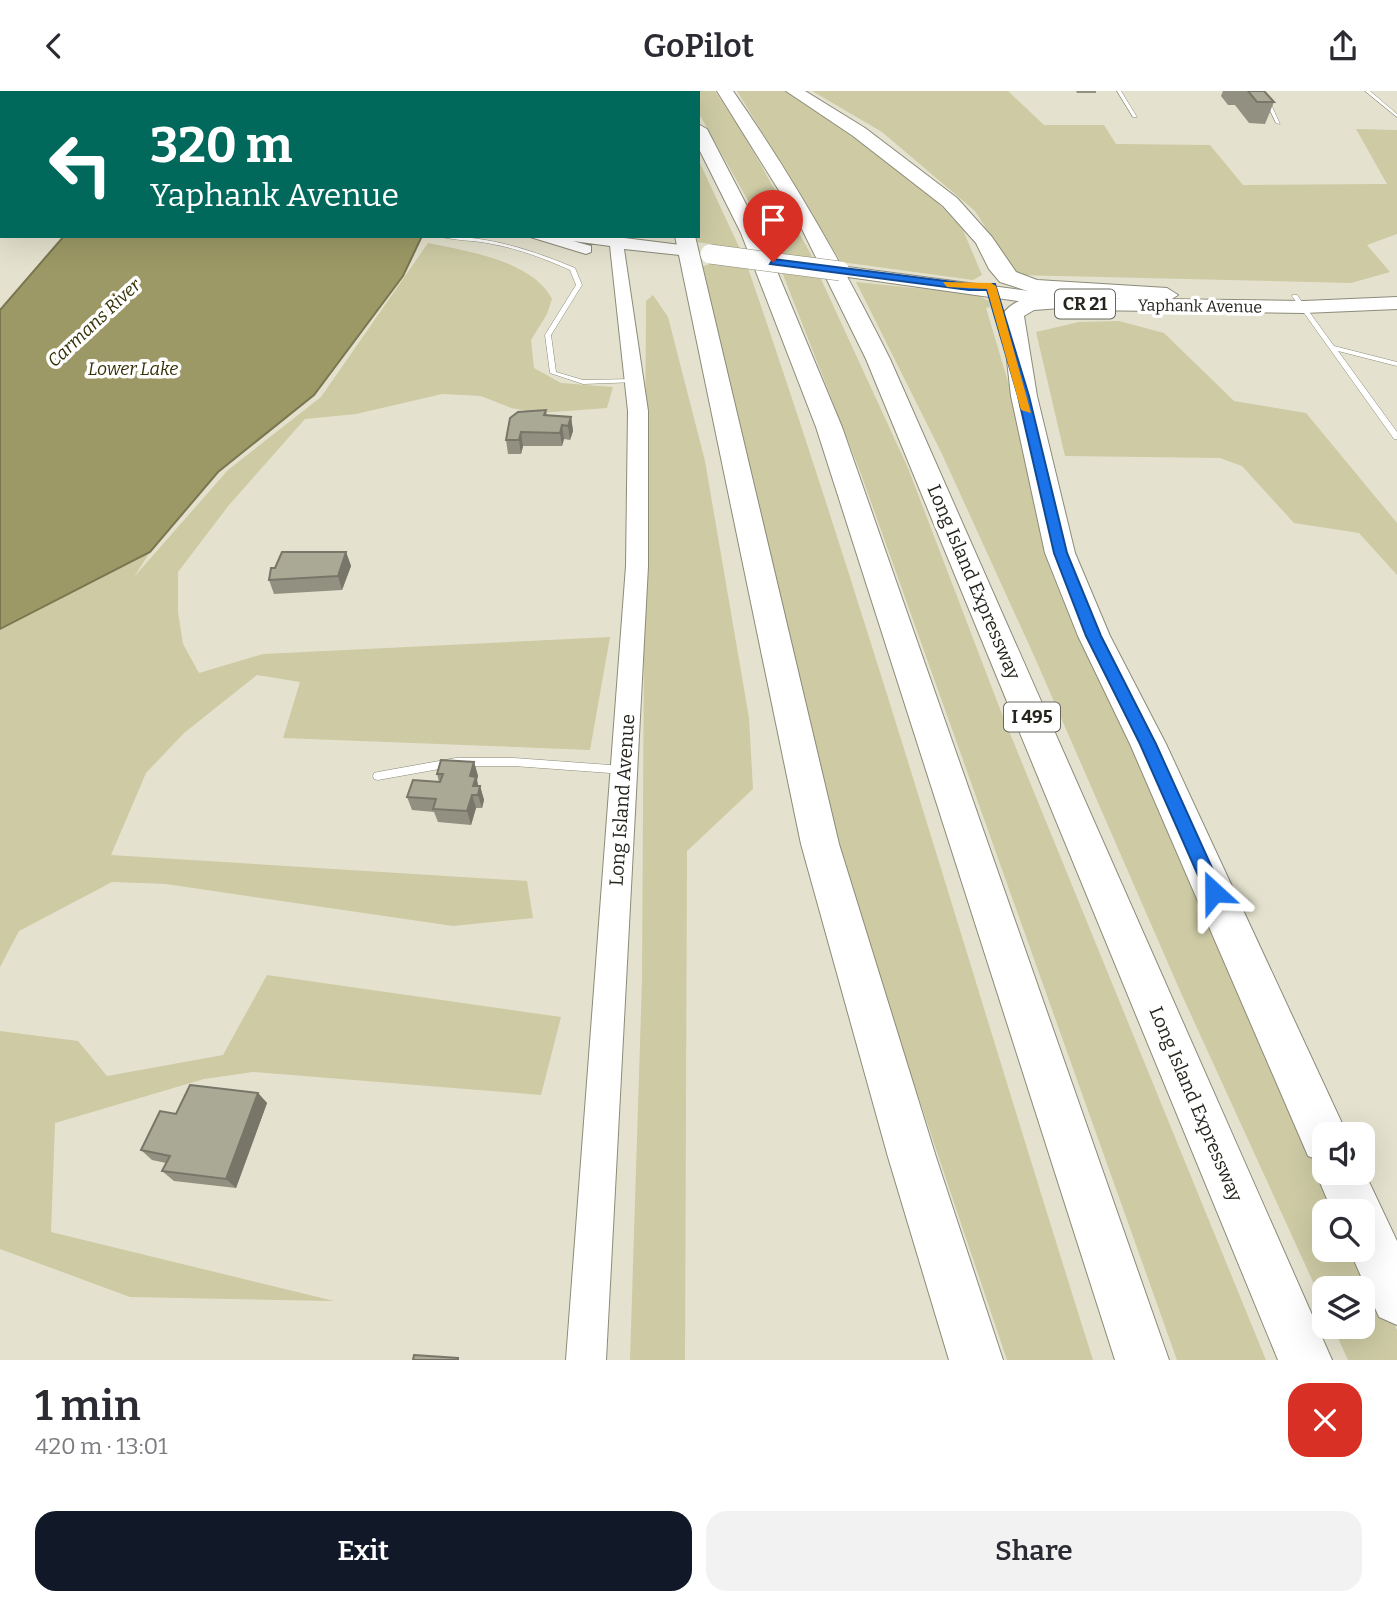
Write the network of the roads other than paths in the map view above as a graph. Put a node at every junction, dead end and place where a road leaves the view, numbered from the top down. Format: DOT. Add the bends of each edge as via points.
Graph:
graph roads {
  1 [pos="725,91"];
  2 [pos="794,91"];
  3 [pos="1119,91"];
  4 [pos="1263,91"];
  5 [pos="1367,91"];
  6 [pos="1135,116"];
  7 [pos="1397,116"];
  8 [pos="1278,123"];
  9 [pos="700,133"];
  10 [pos="963,216"];
  11 [pos="464,238"];
  12 [pos="542,238"];
  13 [pos="583,238"];
  14 [pos="619,243"];
  15 [pos="694,247"];
  16 [pos="618,268"];
  17 [pos="984,289"];
  18 [pos="1167,295"];
  19 [pos="1066,302"];
  20 [pos="1299,302"];
  21 [pos="1394,303"];
  22 [pos="1332,347"];
  23 [pos="1397,364"];
  24 [pos="635,381"];
  25 [pos="1024,396"];
  26 [pos="1397,437"];
  27 [pos="624,770"];
  28 [pos="377,776"];
  29 [pos="1317,1122"];
  30 [pos="1375,1250"];
  31 [pos="1397,1299"];
  32 [pos="586,1360"];
  33 [pos="976,1360"];
  34 [pos="1142,1360"];
  35 [pos="1305,1360"];
  1 -- 35 [label="highway, Long Island Expressway / I 495" via="811,229 906,422"];
  2 -- 10 [label="highway" via="881,149"];
  3 -- 6 [label="lane"];
  4 -- 8 [label="lane"];
  5 -- 7 [label="lane"];
  9 -- 34 [label="highway" via="751,233 830,427"];
  10 -- 17 [label="highway" via="981,251"];
  10 -- 18 [label="highway" via="985,241 1003,274 1014,281"];
  11 -- 24 [label="lane" via="522,247 573,269 579,285 548,335 553,373 583,382"];
  12 -- 16 [label="street" via="589,249"];
  13 -- 14 [label="street, Yaphank Avenue / CR 21"];
  14 -- 15 [label="street, Yaphank Avenue / CR 21"];
  14 -- 16 [label="main road, Long Island Avenue"];
  15 -- 16 [label="main road" via="639,258"];
  15 -- 17 [label="main road, Yaphank Avenue / CR 21, bridge"];
  15 -- 33 [label="highway" via="821,844"];
  16 -- 24 [label="street, Long Island Avenue"];
  17 -- 18 [label="main road, Yaphank Avenue / CR 21"];
  17 -- 19 [label="main road, Yaphank Avenue / CR 21"];
  17 -- 25 [label="highway"];
  18 -- 20 [label="main road, Yaphank Avenue / CR 21"];
  19 -- 20 [label="main road, Yaphank Avenue / CR 21"];
  19 -- 25 [label="highway" via="1029,305 1013,315"];
  20 -- 21 [label="main road, Yaphank Avenue / CR 21"];
  20 -- 22 [label="lane"];
  22 -- 23 [label="lane"];
  22 -- 26 [label="lane"];
  24 -- 27 [label="street, Long Island Avenue" via="639,500"];
  25 -- 29 [label="highway" via="1060,553"];
  27 -- 28 [label="lane" via="456,762"];
  27 -- 32 [label="street, Long Island Avenue"];
  30 -- 31 [label="highway"];
}
